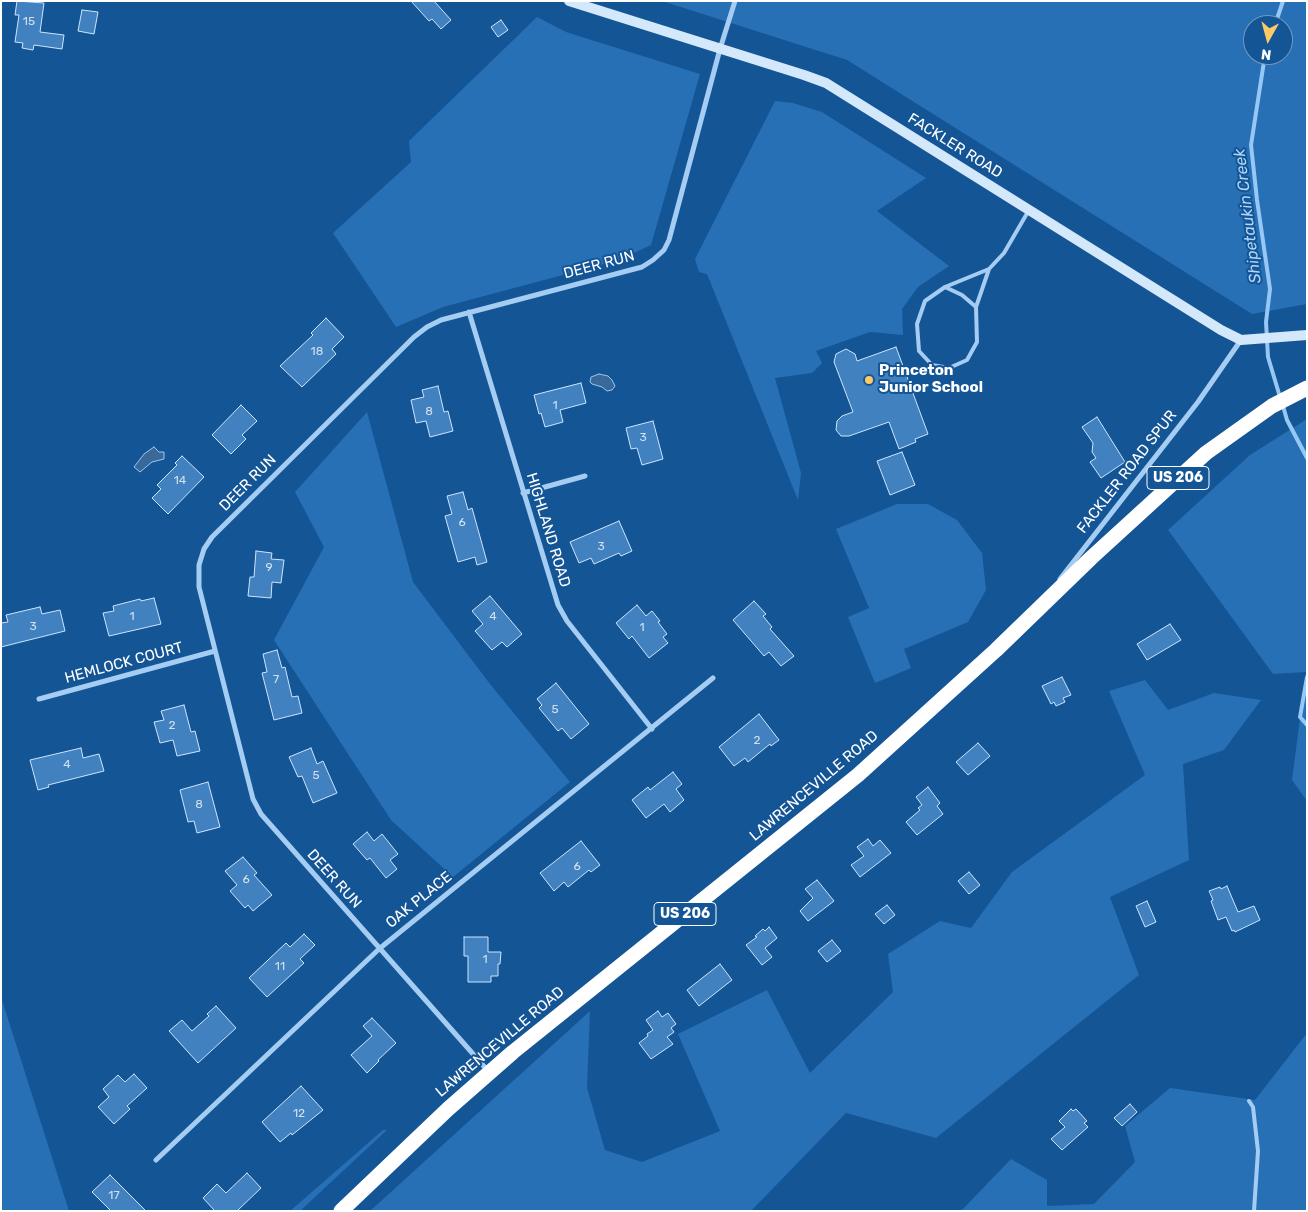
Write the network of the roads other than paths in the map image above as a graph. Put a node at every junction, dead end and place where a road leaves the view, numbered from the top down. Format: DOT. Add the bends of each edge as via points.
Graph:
graph roads {
  1 [pos="569,1"];
  2 [pos="735,1"];
  3 [pos="720,49"];
  4 [pos="1029,210"];
  5 [pos="989,269"];
  6 [pos="945,287"];
  7 [pos="976,307"];
  8 [pos="469,312"];
  9 [pos="1307,335"];
  10 [pos="1244,340"];
  11 [pos="1302,390"];
  12 [pos="586,476"];
  13 [pos="523,493"];
  14 [pos="1030,617"];
  15 [pos="215,651"];
  16 [pos="713,678"];
  17 [pos="39,699"];
  18 [pos="652,729"];
  19 [pos="379,949"];
  20 [pos="489,1072"];
  21 [pos="1249,1101"];
  22 [pos="156,1160"];
  23 [pos="341,1211"];
  24 [pos="1254,1211"];
  1 -- 3 [label="street, FACKLER ROAD"];
  2 -- 3 [label="street, DEER RUN"];
  3 -- 4 [label="street, FACKLER ROAD" via="826,83"];
  3 -- 8 [label="street, DEER RUN" via="664,250 642,266"];
  4 -- 5 [label="lane" via="1004,253"];
  4 -- 10 [label="street, FACKLER ROAD" via="1212,325"];
  5 -- 6 [label="lane"];
  5 -- 7 [label="lane"];
  6 -- 7 [label="lane"];
  6 -- 7 [label="lane" via="925,301 917,324 919,351 932,365 949,368 967,360 977,342"];
  8 -- 13 [label="street, HIGHLAND ROAD"];
  8 -- 15 [label="street, DEER RUN" via="441,320 414,337 212,537 204,549 198,580"];
  9 -- 10 [label="street"];
  10 -- 14 [label="street, FACKLER ROAD SPUR"];
  11 -- 14 [label="highway, LAWRENCEVILLE ROAD / US 206" via="1272,406 1206,453"];
  12 -- 13 [label="street"];
  13 -- 18 [label="street, HIGHLAND ROAD" via="558,605"];
  14 -- 20 [label="highway, LAWRENCEVILLE ROAD / US 206" via="858,775"];
  15 -- 17 [label="street, HEMLOCK COURT"];
  15 -- 19 [label="street, DEER RUN" via="254,799 261,814"];
  16 -- 18 [label="street, OAK PLACE"];
  18 -- 19 [label="street, OAK PLACE"];
  19 -- 20 [label="street, DEER RUN"];
  19 -- 22 [label="street, OAK PLACE"];
  20 -- 23 [label="highway, LAWRENCEVILLE ROAD / US 206"];
  21 -- 24 [label="lane" via="1253,1107 1258,1151"];
}
